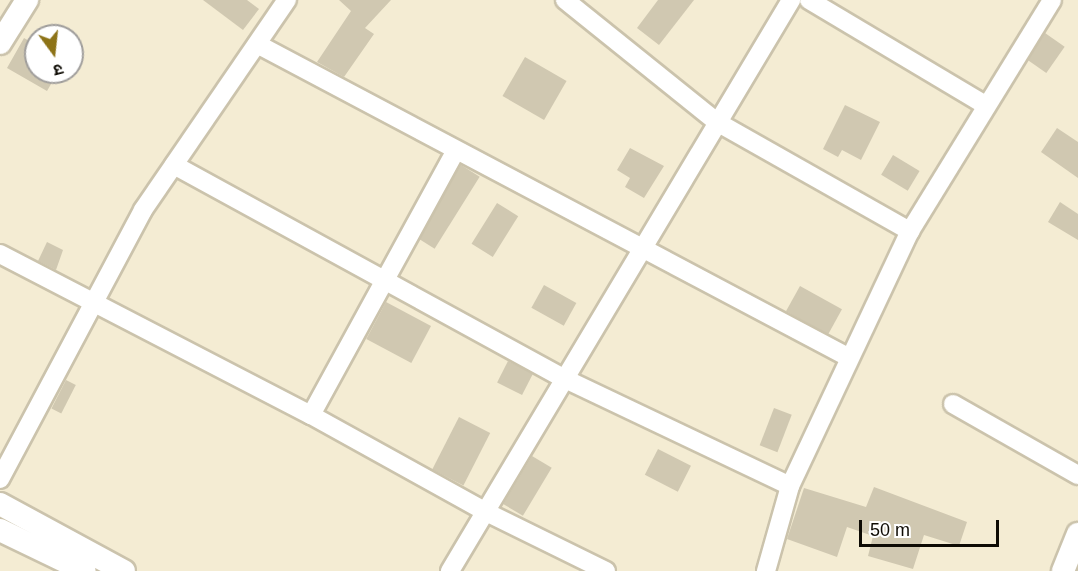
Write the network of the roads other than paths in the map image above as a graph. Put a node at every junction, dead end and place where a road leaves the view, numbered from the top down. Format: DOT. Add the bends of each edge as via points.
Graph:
graph roads {
  1 [pos="27,0"];
  2 [pos="287,0"];
  3 [pos="790,0"];
  4 [pos="809,0"];
  5 [pos="1052,0"];
  6 [pos="574,3"];
  7 [pos="0,43"];
  8 [pos="257,44"];
  9 [pos="985,105"];
  10 [pos="717,122"];
  11 [pos="456,150"];
  12 [pos="174,165"];
  13 [pos="910,231"];
  14 [pos="642,248"];
  15 [pos="0,254"];
  16 [pos="384,280"];
  17 [pos="92,303"];
  18 [pos="848,357"];
  19 [pos="562,378"];
  20 [pos="953,404"];
  21 [pos="311,415"];
  22 [pos="1078,475"];
  23 [pos="0,479"];
  24 [pos="790,486"];
  25 [pos="0,504"];
  26 [pos="484,511"];
  27 [pos="0,530"];
  28 [pos="1078,534"];
  29 [pos="85,571"];
  30 [pos="124,571"];
  31 [pos="450,571"];
  32 [pos="606,571"];
  33 [pos="766,571"];
  34 [pos="1063,571"];
  1 -- 7 [label="street"];
  2 -- 8 [label="street"];
  3 -- 10 [label="street"];
  4 -- 9 [label="street"];
  5 -- 9 [label="street"];
  6 -- 10 [label="street"];
  8 -- 11 [label="street"];
  8 -- 12 [label="street"];
  9 -- 13 [label="street"];
  10 -- 13 [label="street"];
  10 -- 14 [label="street"];
  11 -- 14 [label="street"];
  11 -- 16 [label="street"];
  12 -- 16 [label="street"];
  12 -- 17 [label="street" via="143,210"];
  13 -- 18 [label="street"];
  14 -- 18 [label="street"];
  14 -- 19 [label="street"];
  15 -- 17 [label="street"];
  16 -- 19 [label="street"];
  16 -- 21 [label="street"];
  17 -- 21 [label="street"];
  17 -- 23 [label="street"];
  18 -- 24 [label="street"];
  19 -- 24 [label="street"];
  19 -- 26 [label="street"];
  20 -- 22 [label="street"];
  21 -- 26 [label="street"];
  24 -- 33 [label="street"];
  25 -- 30 [label="street"];
  26 -- 31 [label="street"];
  26 -- 32 [label="street"];
  27 -- 29 [label="street"];
  28 -- 34 [label="street"];
}
